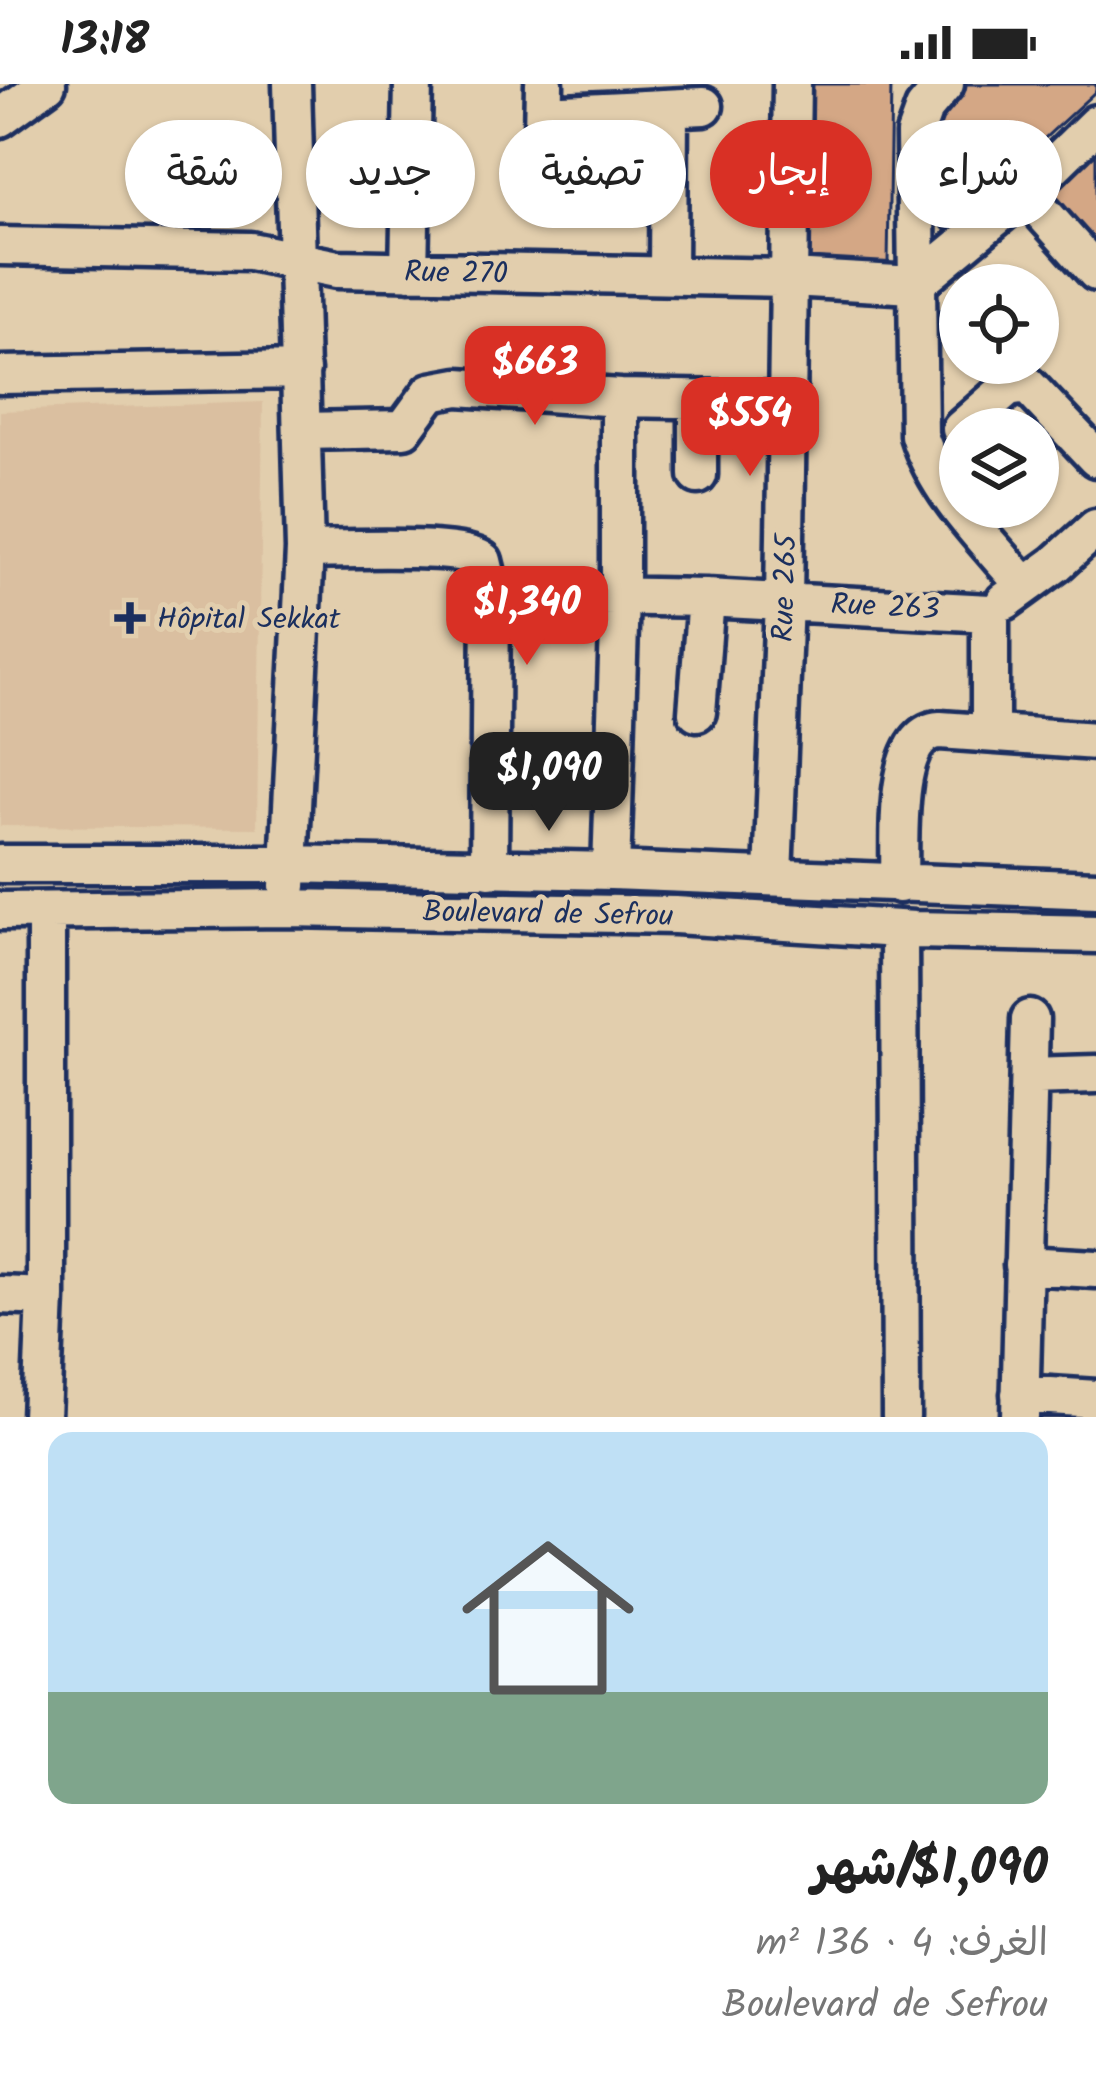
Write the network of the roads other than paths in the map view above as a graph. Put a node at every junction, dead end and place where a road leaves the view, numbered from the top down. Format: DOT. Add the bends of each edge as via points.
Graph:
graph roads {
  1 [pos="47,84"];
  2 [pos="292,84"];
  3 [pos="413,84"];
  4 [pos="792,84"];
  5 [pos="946,84"];
  6 [pos="544,99"];
  7 [pos="0,118"];
  8 [pos="1096,124"];
  9 [pos="1062,158"];
  10 [pos="984,228"];
  11 [pos="1056,228"];
  12 [pos="0,246"];
  13 [pos="297,264"];
  14 [pos="409,271"];
  15 [pos="1096,272"];
  16 [pos="668,275"];
  17 [pos="790,278"];
  18 [pos="914,285"];
  19 [pos="301,370"];
  20 [pos="0,375"];
  21 [pos="620,398"];
  22 [pos="698,400"];
  23 [pos="788,401"];
  24 [pos="985,408"];
  25 [pos="1049,408"];
  26 [pos="1059,418"];
  27 [pos="303,430"];
  28 [pos="939,449"];
  29 [pos="1096,458"];
  30 [pos="926,460"];
  31 [pos="698,475"];
  32 [pos="1096,528"];
  33 [pos="305,550"];
  34 [pos="1024,586"];
  35 [pos="491,594"];
  36 [pos="620,597"];
  37 [pos="706,598"];
  38 [pos="784,601"];
  39 [pos="990,613"];
  40 [pos="697,712"];
  41 [pos="990,732"];
  42 [pos="1096,741"];
  43 [pos="288,863"];
  44 [pos="0,865"];
  45 [pos="85,865"];
  46 [pos="489,869"];
  47 [pos="611,871"];
  48 [pos="772,876"];
  49 [pos="835,880"];
  50 [pos="899,884"];
  51 [pos="1096,890"];
  52 [pos="288,908"];
  53 [pos="0,911"];
  54 [pos="46,912"];
  55 [pos="87,912"];
  56 [pos="833,924"];
  57 [pos="899,929"];
  58 [pos="1096,934"];
  59 [pos="1030,1018"];
  60 [pos="1096,1074"];
  61 [pos="1029,1076"];
  62 [pos="1023,1265"];
  63 [pos="1096,1269"];
  64 [pos="0,1295"];
  65 [pos="46,1297"];
  66 [pos="1096,1399"];
  67 [pos="1020,1406"];
  68 [pos="41,1417"];
  69 [pos="901,1417"];
  1 -- 7 [label="street"];
  2 -- 13 [label="street"];
  3 -- 14 [label="street"];
  4 -- 17 [label="street, Rue 265"];
  5 -- 18 [label="street" via="915,134"];
  6 -- 16 [label="street" via="687,107"];
  8 -- 9 [label="street"];
  10 -- 18 [label="street"];
  11 -- 15 [label="street"];
  12 -- 13 [label="street, Rue 270" via="250,251"];
  13 -- 14 [label="street, Rue 270"];
  13 -- 19 [label="street"];
  14 -- 16 [label="street, Rue 270"];
  16 -- 17 [label="street, Rue 270"];
  17 -- 18 [label="street, Rue 270"];
  17 -- 23 [label="street, Rue 265"];
  18 -- 30 [label="street" via="916,406"];
  19 -- 20 [label="street"];
  19 -- 27 [label="street"];
  21 -- 22 [label="street"];
  21 -- 27 [label="street" via="439,388 404,429"];
  21 -- 36 [label="street"];
  22 -- 23 [label="street"];
  22 -- 31 [label="street"];
  23 -- 38 [label="street, Rue 265"];
  24 -- 25 [label="street" via="1007,388 1028,385"];
  26 -- 29 [label="street"];
  27 -- 33 [label="street"];
  28 -- 30 [label="street"];
  30 -- 34 [label="street"];
  32 -- 34 [label="street"];
  33 -- 35 [label="street" via="471,553 483,561"];
  33 -- 43 [label="street"];
  34 -- 39 [label="street"];
  35 -- 36 [label="street, Rue 263"];
  35 -- 46 [label="street"];
  36 -- 37 [label="street, Rue 263"];
  36 -- 47 [label="street"];
  37 -- 38 [label="street, Rue 263"];
  37 -- 40 [label="street"];
  38 -- 39 [label="street, Rue 263"];
  38 -- 48 [label="street, Rue 265"];
  39 -- 41 [label="street"];
  41 -- 42 [label="street"];
  41 -- 50 [label="street" via="927,731 912,745"];
  43 -- 45 [label="street, Boulevard de Sefrou"];
  43 -- 46 [label="street, Boulevard de Sefrou"];
  43 -- 52 [label="street"];
  44 -- 45 [label="street, Boulevard de Sefrou"];
  45 -- 55 [label="street"];
  46 -- 47 [label="street, Boulevard de Sefrou"];
  47 -- 48 [label="street, Boulevard de Sefrou"];
  48 -- 49 [label="street, Boulevard de Sefrou"];
  49 -- 50 [label="street, Boulevard de Sefrou"];
  49 -- 56 [label="street"];
  50 -- 51 [label="street, Boulevard de Sefrou"];
  52 -- 55 [label="street, Boulevard de Sefrou"];
  52 -- 56 [label="street, Boulevard de Sefrou"];
  53 -- 54 [label="street, Boulevard de Sefrou"];
  54 -- 55 [label="street, Boulevard de Sefrou"];
  54 -- 65 [label="street"];
  56 -- 57 [label="street, Boulevard de Sefrou"];
  57 -- 58 [label="street, Boulevard de Sefrou"];
  57 -- 69 [label="street"];
  59 -- 61 [label="street"];
  60 -- 61 [label="street"];
  61 -- 62 [label="street"];
  62 -- 63 [label="street"];
  62 -- 67 [label="street"];
  64 -- 65 [label="street"];
  65 -- 68 [label="street"];
  66 -- 67 [label="street"];
}
